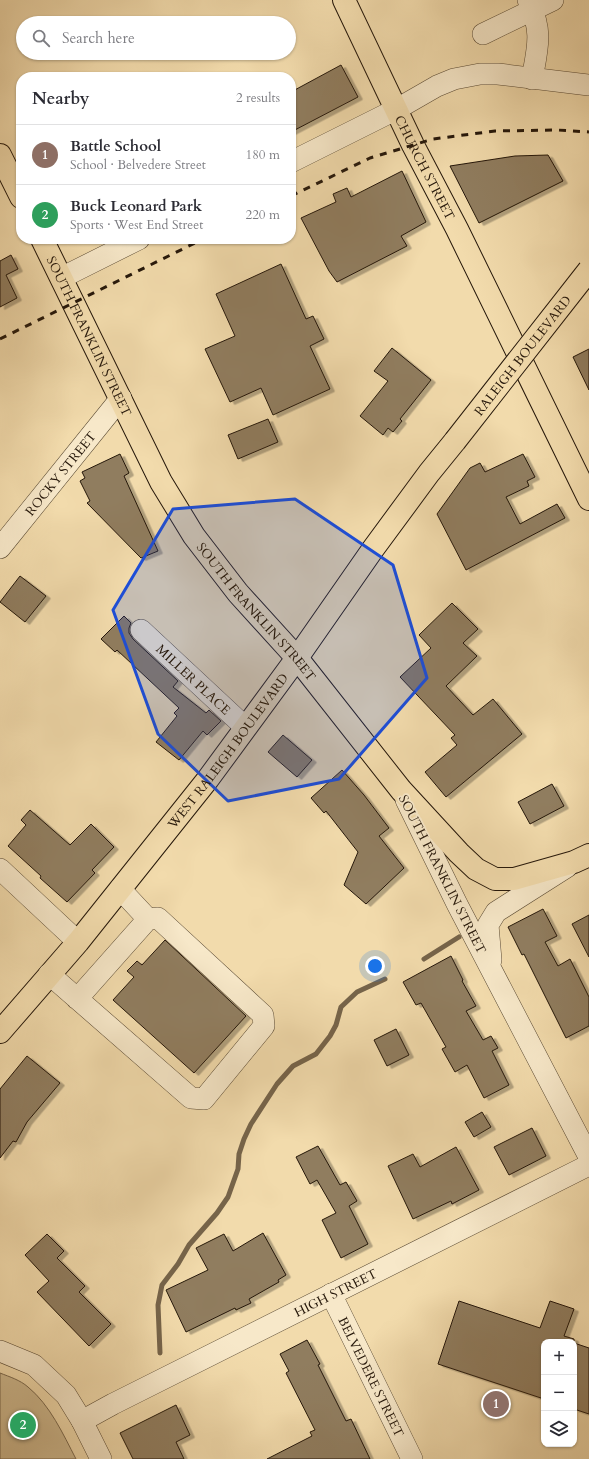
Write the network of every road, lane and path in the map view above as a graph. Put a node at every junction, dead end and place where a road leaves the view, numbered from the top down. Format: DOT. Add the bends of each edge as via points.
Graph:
graph roads {
  1 [pos="344,0"];
  2 [pos="554,0"];
  3 [pos="530,5"];
  4 [pos="484,34"];
  5 [pos="532,78"];
  6 [pos="589,85"];
  7 [pos="397,109"];
  8 [pos="0,155"];
  9 [pos="296,160"];
  10 [pos="16,187"];
  11 [pos="45,244"];
  12 [pos="129,244"];
  13 [pos="589,270"];
  14 [pos="62,278"];
  15 [pos="121,398"];
  16 [pos="455,440"];
  17 [pos="589,499"];
  18 [pos="0,548"];
  19 [pos="141,630"];
  20 [pos="297,658"];
  21 [pos="245,727"];
  22 [pos="401,790"];
  23 [pos="582,858"];
  24 [pos="0,869"];
  25 [pos="120,889"];
  26 [pos="148,919"];
  27 [pos="78,942"];
  28 [pos="492,971"];
  29 [pos="49,974"];
  30 [pos="77,999"];
  31 [pos="0,1032"];
  32 [pos="589,1157"];
  33 [pos="589,1165"];
  34 [pos="331,1294"];
  35 [pos="0,1351"];
  36 [pos="82,1422"];
  37 [pos="101,1459"];
  38 [pos="412,1459"];
  1 -- 7 [label="main road, CHURCH STREET"];
  2 -- 3 [label="street"];
  3 -- 4 [label="street"];
  3 -- 5 [label="street" via="538,28 539,40"];
  5 -- 6 [label="street"];
  5 -- 7 [label="street" via="480,74 454,79"];
  7 -- 9 [label="street"];
  7 -- 17 [label="main road, CHURCH STREET"];
  8 -- 10 [label="main road"];
  11 -- 14 [label="main road, SOUTH FRANKLIN STREET"];
  12 -- 14 [label="street"];
  13 -- 16 [label="main road, RALEIGH BOULEVARD, bridge"];
  14 -- 15 [label="main road, SOUTH FRANKLIN STREET"];
  15 -- 18 [label="street, ROCKY STREET"];
  15 -- 20 [label="main road, SOUTH FRANKLIN STREET" via="161,482 194,536 238,593"];
  16 -- 20 [label="main road, WEST RALEIGH BOULEVARD" via="373,549"];
  19 -- 21 [label="street, MILLER PLACE"];
  20 -- 21 [label="main road, WEST RALEIGH BOULEVARD"];
  20 -- 22 [label="main road, SOUTH FRANKLIN STREET"];
  21 -- 25 [label="main road, WEST RALEIGH BOULEVARD" via="208,779"];
  22 -- 23 [label="main road" via="476,870 496,879 514,879"];
  22 -- 28 [label="street, SOUTH FRANKLIN STREET"];
  23 -- 28 [label="street, SOUTH FRANKLIN STREET" via="496,912 488,925"];
  24 -- 27 [label="street"];
  25 -- 26 [label="street"];
  25 -- 27 [label="main road, WEST RALEIGH BOULEVARD"];
  26 -- 30 [label="street"];
  26 -- 30 [label="street" via="158,918 264,1015 264,1026 204,1099 191,1098"];
  27 -- 29 [label="main road, WEST RALEIGH BOULEVARD"];
  28 -- 32 [label="street, SOUTH FRANKLIN STREET"];
  29 -- 30 [label="street"];
  29 -- 31 [label="main road, WEST RALEIGH BOULEVARD"];
  33 -- 34 [label="street, HIGH STREET"];
  34 -- 36 [label="street, HIGH STREET"];
  34 -- 38 [label="street, BELVEDERE STREET"];
  35 -- 36 [label="street" via="34,1364 66,1395"];
  36 -- 37 [label="street"];
}
